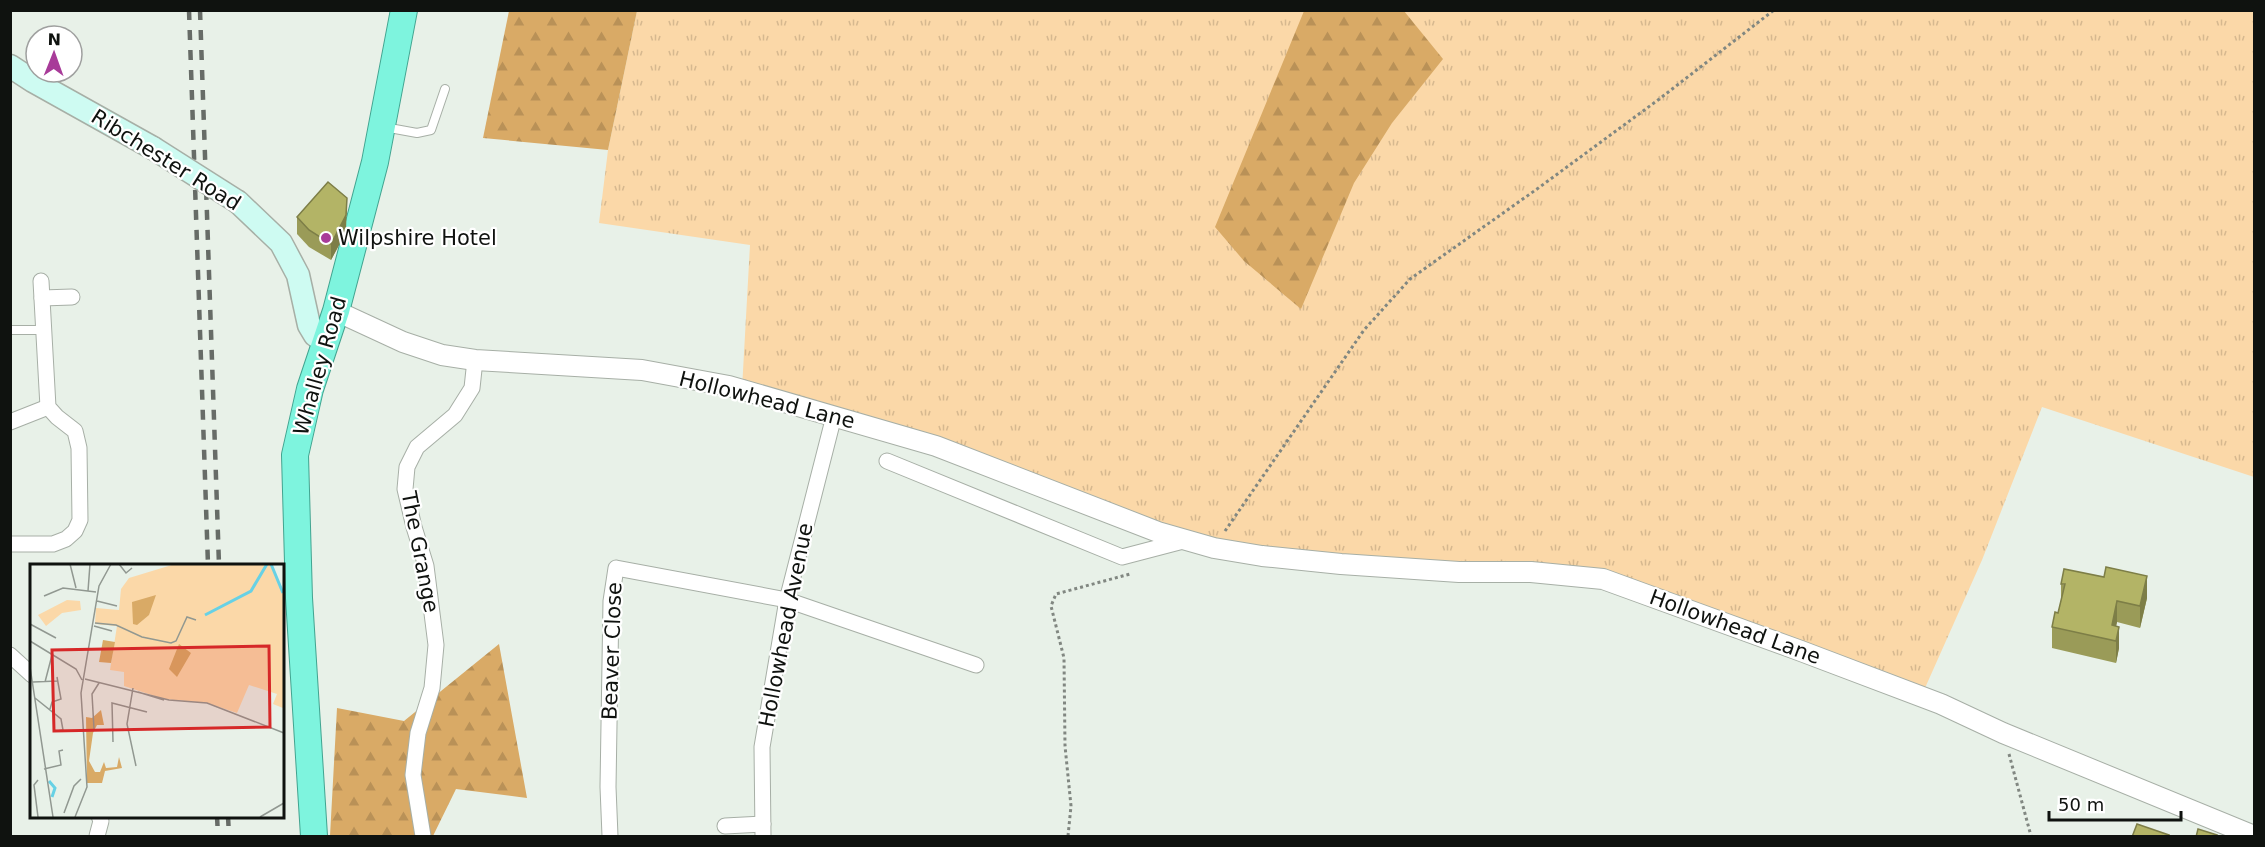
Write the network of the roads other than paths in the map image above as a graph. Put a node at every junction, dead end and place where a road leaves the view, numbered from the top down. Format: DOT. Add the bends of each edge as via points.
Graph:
graph roads {
  1 [pos="404,10"];
  2 [pos="10,66"];
  3 [pos="445,89"];
  4 [pos="382,127"];
  5 [pos="41,281"];
  6 [pos="72,297"];
  7 [pos="42,298"];
  8 [pos="336,311"];
  9 [pos="10,330"];
  10 [pos="44,330"];
  11 [pos="326,343"];
  12 [pos="475,360"];
  13 [pos="48,407"];
  14 [pos="834,416"];
  15 [pos="10,422"];
  16 [pos="887,461"];
  17 [pos="1187,540"];
  18 [pos="10,544"];
  19 [pos="787,600"];
  20 [pos="10,655"];
  21 [pos="976,665"];
  22 [pos="30,673"];
  23 [pos="99,817"];
  24 [pos="725,826"];
  25 [pos="763,830"];
  26 [pos="98,836"];
  27 [pos="314,837"];
  28 [pos="423,837"];
  29 [pos="610,837"];
  30 [pos="2254,837"];
  1 -- 4 [label="highway, Whalley Road"];
  2 -- 11 [label="main road, Ribchester Road, bridge" via="238,202 281,243 298,275 309,325"];
  3 -- 4 [label="lane" via="431,130 417,133"];
  4 -- 8 [label="highway, Whalley Road"];
  5 -- 7 [label="street"];
  6 -- 7 [label="street"];
  7 -- 10 [label="street"];
  8 -- 11 [label="highway, Whalley Road"];
  8 -- 12 [label="street, Hollowhead Lane" via="403,342 442,355"];
  9 -- 10 [label="lane"];
  10 -- 13 [label="street"];
  11 -- 27 [label="highway, Whalley Road" via="309,389 296,455 299,598"];
  12 -- 14 [label="street, Hollowhead Lane" via="642,370 729,386"];
  12 -- 28 [label="street, The Grange" via="471,388 455,415 417,447 407,467 405,489 426,566 436,645 432,688 418,733 413,775"];
  13 -- 15 [label="street"];
  13 -- 18 [label="street" via="75,431 79,448 80,520 75,531 53,544"];
  14 -- 17 [label="street, Hollowhead Lane" via="936,446"];
  14 -- 19 [label="street, Hollowhead Avenue"];
  16 -- 17 [label="street" via="1122,557"];
  17 -- 30 [label="street, Hollowhead Lane" via="1262,556 1341,564 1603,579 1941,704"];
  19 -- 21 [label="street"];
  19 -- 25 [label="street, Hollowhead Avenue" via="762,747"];
  19 -- 29 [label="street, Beaver Close" via="616,568 611,601"];
  20 -- 22 [label="street"];
  23 -- 26 [label="street"];
  24 -- 25 [label="street"];
}
